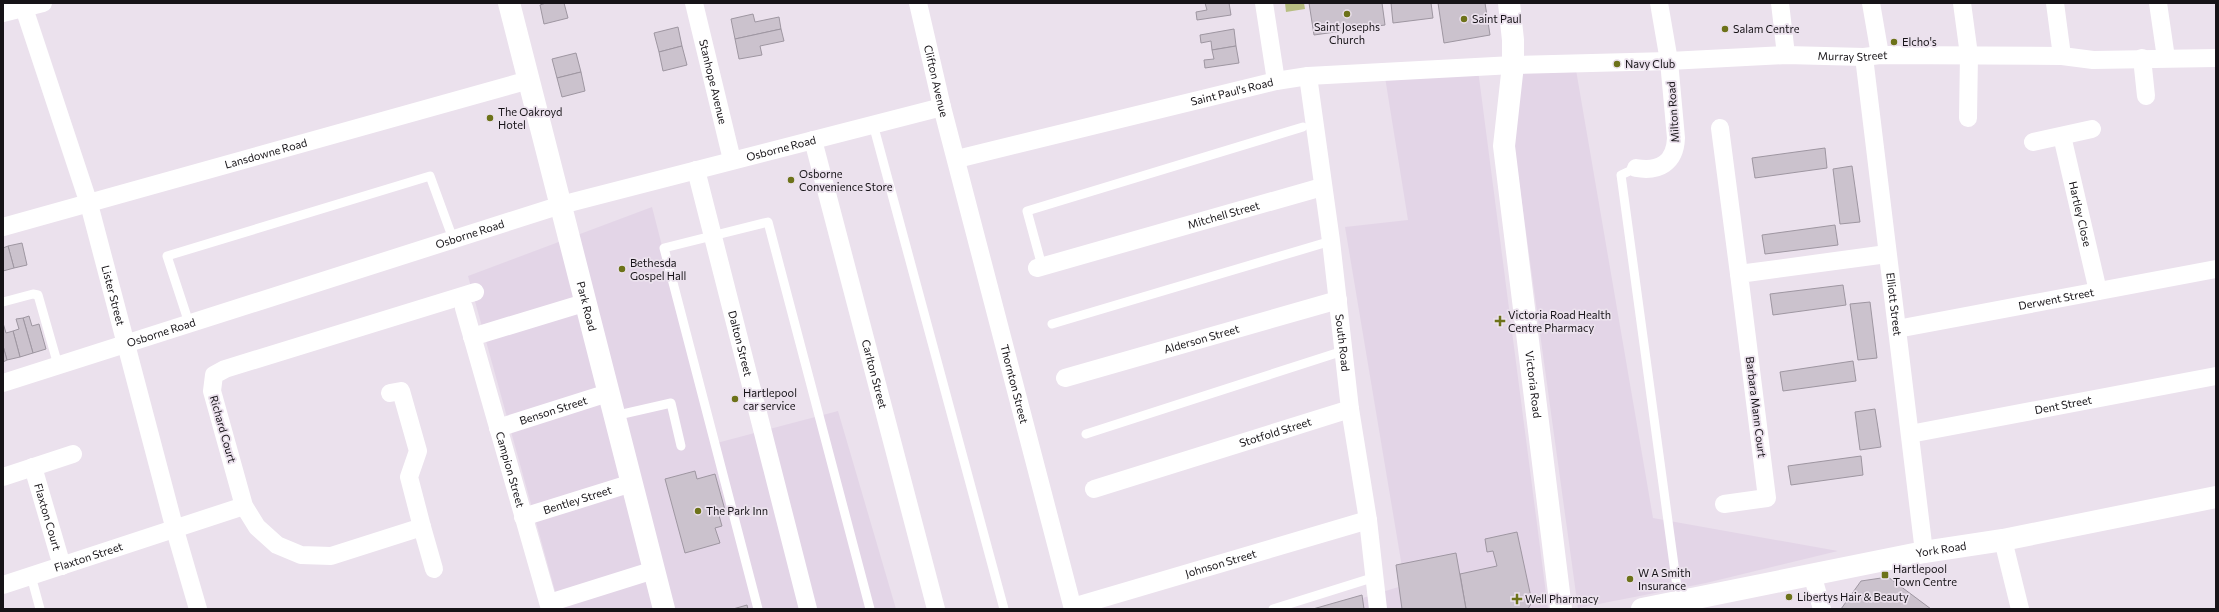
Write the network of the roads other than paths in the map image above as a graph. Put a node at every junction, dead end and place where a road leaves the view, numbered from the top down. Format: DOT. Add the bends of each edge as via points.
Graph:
graph roads {
  1 [pos="43,3"];
  2 [pos="509,3"];
  3 [pos="694,3"];
  4 [pos="918,3"];
  5 [pos="1264,3"];
  6 [pos="1509,3"];
  7 [pos="1659,3"];
  8 [pos="1780,3"];
  9 [pos="1871,3"];
  10 [pos="1962,3"];
  11 [pos="2054,3"];
  12 [pos="2158,3"];
  13 [pos="24,8"];
  14 [pos="3,13"];
  15 [pos="1786,55"];
  16 [pos="1968,55"];
  17 [pos="1872,56"];
  18 [pos="2062,56"];
  19 [pos="2142,58"];
  20 [pos="2166,58"];
  21 [pos="2216,58"];
  22 [pos="1669,61"];
  23 [pos="1513,65"];
  24 [pos="1308,76"];
  25 [pos="529,80"];
  26 [pos="1276,82"];
  27 [pos="2146,96"];
  28 [pos="942,107"];
  29 [pos="1968,118"];
  30 [pos="873,124"];
  31 [pos="1303,127"];
  32 [pos="1720,128"];
  33 [pos="2092,129"];
  34 [pos="2062,136"];
  35 [pos="813,140"];
  36 [pos="2033,142"];
  37 [pos="957,159"];
  38 [pos="732,160"];
  39 [pos="1636,168"];
  40 [pos="696,170"];
  41 [pos="1322,187"];
  42 [pos="89,204"];
  43 [pos="561,205"];
  44 [pos="3,227"];
  45 [pos="713,236"];
  46 [pos="453,239"];
  47 [pos="1330,241"];
  48 [pos="1887,254"];
  49 [pos="1040,267"];
  50 [pos="2216,269"];
  51 [pos="1739,274"];
  52 [pos="2098,291"];
  53 [pos="474,292"];
  54 [pos="1338,300"];
  55 [pos="3,302"];
  56 [pos="584,303"];
  57 [pos="464,308"];
  58 [pos="189,323"];
  59 [pos="1052,324"];
  60 [pos="1897,329"];
  61 [pos="472,336"];
  62 [pos="127,343"];
  63 [pos="1343,352"];
  64 [pos="58,365"];
  65 [pos="2216,376"];
  66 [pos="1066,378"];
  67 [pos="3,383"];
  68 [pos="390,393"];
  69 [pos="608,393"];
  70 [pos="1350,409"];
  71 [pos="614,416"];
  72 [pos="498,428"];
  73 [pos="1086,434"];
  74 [pos="1910,434"];
  75 [pos="681,446"];
  76 [pos="73,454"];
  77 [pos="33,467"];
  78 [pos="3,477"];
  79 [pos="632,483"];
  80 [pos="1094,489"];
  81 [pos="2216,497"];
  82 [pos="1724,504"];
  83 [pos="244,506"];
  84 [pos="523,517"];
  85 [pos="1368,520"];
  86 [pos="422,527"];
  87 [pos="175,530"];
  88 [pos="2003,540"];
  89 [pos="1924,552"];
  90 [pos="62,566"];
  91 [pos="434,569"];
  92 [pos="654,570"];
  93 [pos="1812,574"];
  94 [pos="31,576"];
  95 [pos="1375,577"];
  96 [pos="3,585"];
  97 [pos="1679,602"];
  98 [pos="1708,603"];
  99 [pos="549,606"];
  100 [pos="1073,608"];
  101 [pos="40,609"];
  102 [pos="198,609"];
  103 [pos="664,609"];
  104 [pos="758,609"];
  105 [pos="808,609"];
  106 [pos="870,609"];
  107 [pos="936,609"];
  108 [pos="1004,609"];
  109 [pos="1273,609"];
  110 [pos="1378,609"];
  111 [pos="1561,609"];
  112 [pos="1642,609"];
  113 [pos="1822,609"];
  114 [pos="2020,609"];
  1 -- 13 [label="street"];
  2 -- 25 [label="street, Park Road"];
  3 -- 38 [label="street, Stanhope Avenue"];
  4 -- 28 [label="street, Clifton Avenue"];
  5 -- 26 [label="street"];
  6 -- 23 [label="street, Victoria Road"];
  7 -- 22 [label="street, Milton Road"];
  8 -- 15 [label="street"];
  9 -- 17 [label="street, Elliott Street"];
  10 -- 16 [label="street"];
  11 -- 18 [label="street"];
  12 -- 20 [label="street"];
  13 -- 14 [label="street"];
  13 -- 42 [label="street, Lister Street"];
  15 -- 17 [label="street, Murray Street"];
  15 -- 22 [label="street, Murray Street"];
  16 -- 17 [label="street, Murray Street"];
  16 -- 18 [label="street, Murray Street"];
  16 -- 29 [label="street"];
  17 -- 48 [label="street, Elliott Street"];
  18 -- 19 [label="street, Murray Street" via="2094,60"];
  19 -- 20 [label="street, Murray Street"];
  19 -- 27 [label="street"];
  20 -- 21 [label="street, Murray Street"];
  22 -- 23 [label="street, Murray Street"];
  22 -- 39 [label="street, Milton Road" via="1676,150 1656,169 1649,171"];
  23 -- 24 [label="street, Saint Paul's Road"];
  23 -- 111 [label="street, Victoria Road" via="1504,146"];
  24 -- 26 [label="street, Saint Paul's Road"];
  24 -- 41 [label="street, South Road"];
  25 -- 42 [label="street, Lansdowne Road"];
  25 -- 43 [label="street, Park Road"];
  26 -- 37 [label="street, Saint Paul's Road"];
  28 -- 30 [label="street, Osborne Road"];
  28 -- 37 [label="street, Clifton Avenue"];
  30 -- 35 [label="street, Osborne Road"];
  30 -- 108 [label="lane"];
  31 -- 49 [label="lane" via="1027,211"];
  32 -- 51 [label="street, Barbara Mann Court"];
  33 -- 34 [label="street"];
  34 -- 36 [label="street"];
  34 -- 52 [label="street, Hartley Close"];
  35 -- 38 [label="street, Osborne Road"];
  35 -- 107 [label="street, Carlton Street"];
  37 -- 100 [label="street, Thornton Street"];
  38 -- 40 [label="street, Osborne Road"];
  39 -- 97 [label="lane" via="1621,175"];
  40 -- 43 [label="street, Osborne Road"];
  40 -- 45 [label="street, Dalton Street"];
  41 -- 47 [label="street, South Road"];
  41 -- 49 [label="street, Mitchell Street"];
  42 -- 44 [label="street, Lansdowne Road"];
  42 -- 62 [label="street, Lister Street"];
  43 -- 46 [label="street, Osborne Road"];
  43 -- 56 [label="street, Park Road"];
  45 -- 104 [label="lane" via="664,248"];
  45 -- 105 [label="street, Dalton Street"];
  45 -- 106 [label="lane" via="768,222"];
  46 -- 58 [label="street, Osborne Road"];
  46 -- 58 [label="lane" via="430,176 167,256"];
  47 -- 54 [label="street, South Road"];
  47 -- 59 [label="lane"];
  48 -- 51 [label="street"];
  48 -- 60 [label="street, Elliott Street"];
  50 -- 52 [label="street, Derwent Street"];
  51 -- 82 [label="street, Barbara Mann Court" via="1767,498"];
  52 -- 60 [label="street, Derwent Street"];
  53 -- 83 [label="street, Richard Court" via="225,369 214,375 212,391"];
  54 -- 63 [label="street, South Road"];
  54 -- 66 [label="street, Alderson Street"];
  55 -- 64 [label="lane" via="38,295"];
  56 -- 61 [label="street"];
  56 -- 69 [label="street, Park Road"];
  57 -- 61 [label="street, Campion Street"];
  58 -- 62 [label="street, Osborne Road"];
  60 -- 74 [label="street, Elliott Street"];
  61 -- 72 [label="street, Campion Street"];
  62 -- 64 [label="street, Osborne Road"];
  62 -- 87 [label="street, Lister Street"];
  63 -- 70 [label="street, South Road"];
  63 -- 73 [label="lane"];
  64 -- 67 [label="street, Osborne Road"];
  65 -- 74 [label="street, Dent Street"];
  68 -- 86 [label="street" via="401,391 418,451 409,477"];
  69 -- 71 [label="street, Park Road"];
  69 -- 72 [label="street, Benson Street"];
  70 -- 80 [label="street, Stotfold Street"];
  70 -- 85 [label="street, South Road"];
  71 -- 75 [label="lane" via="671,403"];
  71 -- 79 [label="street, Park Road"];
  72 -- 84 [label="street, Campion Street"];
  74 -- 89 [label="street, Elliott Street"];
  76 -- 77 [label="street"];
  77 -- 78 [label="street"];
  77 -- 90 [label="street, Flaxton Court"];
  79 -- 84 [label="street, Bentley Street"];
  79 -- 92 [label="street, Park Road"];
  81 -- 88 [label="street, York Road"];
  83 -- 86 [label="street, Richard Court" via="257,527 278,545 301,555 330,556"];
  83 -- 87 [label="street"];
  84 -- 99 [label="street, Campion Street"];
  85 -- 95 [label="street, South Road"];
  85 -- 100 [label="street, Johnson Street"];
  86 -- 91 [label="street"];
  87 -- 90 [label="street, Flaxton Street"];
  87 -- 102 [label="street, Lister Street"];
  88 -- 89 [label="street, York Road"];
  88 -- 114 [label="street"];
  89 -- 93 [label="street, York Road"];
  90 -- 94 [label="street, Flaxton Street"];
  92 -- 99 [label="street, Campion Street"];
  92 -- 103 [label="street, Park Road"];
  93 -- 98 [label="street, York Road"];
  93 -- 113 [label="street"];
  94 -- 96 [label="street, Flaxton Street"];
  94 -- 101 [label="lane"];
  95 -- 109 [label="lane"];
  95 -- 110 [label="street, South Road"];
  97 -- 98 [label="street, York Road"];
  97 -- 112 [label="street, York Road"];
}
